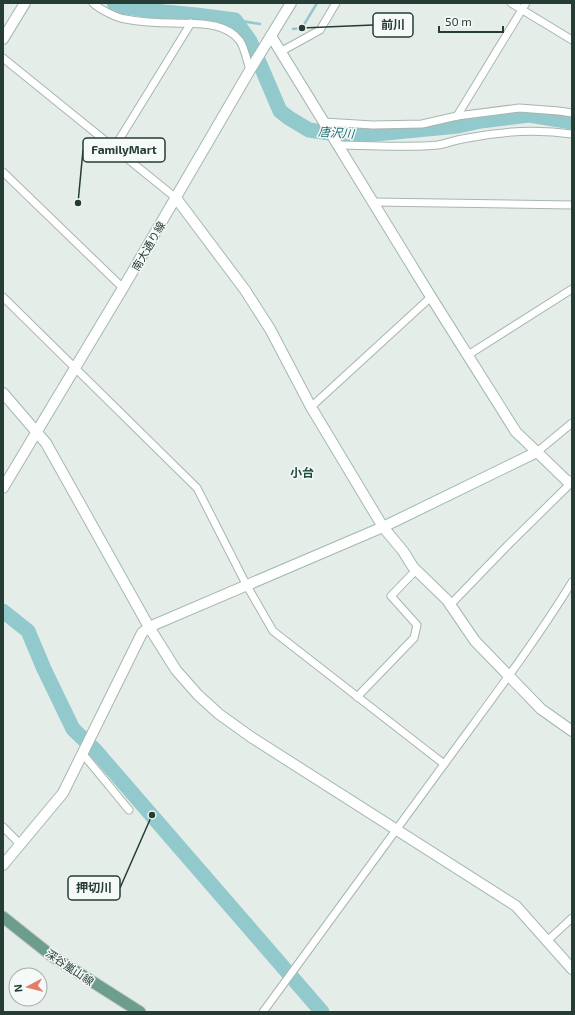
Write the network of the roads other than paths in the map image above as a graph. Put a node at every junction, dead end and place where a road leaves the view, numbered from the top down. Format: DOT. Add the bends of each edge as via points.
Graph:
graph roads {
  1 [pos="25,3"];
  2 [pos="93,3"];
  3 [pos="292,3"];
  4 [pos="336,3"];
  5 [pos="511,3"];
  6 [pos="524,6"];
  7 [pos="191,23"];
  8 [pos="271,36"];
  9 [pos="3,39"];
  10 [pos="572,40"];
  11 [pos="280,52"];
  12 [pos="3,58"];
  13 [pos="251,68"];
  14 [pos="572,113"];
  15 [pos="457,116"];
  16 [pos="325,123"];
  17 [pos="572,134"];
  18 [pos="336,142"];
  19 [pos="114,148"];
  20 [pos="3,172"];
  21 [pos="176,198"];
  22 [pos="373,202"];
  23 [pos="572,205"];
  24 [pos="123,288"];
  25 [pos="572,289"];
  26 [pos="3,297"];
  27 [pos="431,297"];
  28 [pos="468,356"];
  29 [pos="75,368"];
  30 [pos="3,393"];
  31 [pos="311,407"];
  32 [pos="572,423"];
  33 [pos="36,432"];
  34 [pos="536,452"];
  35 [pos="572,483"];
  36 [pos="3,488"];
  37 [pos="383,527"];
  38 [pos="416,570"];
  39 [pos="572,582"];
  40 [pos="247,586"];
  41 [pos="450,604"];
  42 [pos="149,627"];
  43 [pos="508,675"];
  44 [pos="357,697"];
  45 [pos="572,731"];
  46 [pos="83,751"];
  47 [pos="444,764"];
  48 [pos="129,810"];
  49 [pos="3,827"];
  50 [pos="396,830"];
  51 [pos="20,844"];
  52 [pos="3,865"];
  53 [pos="3,917"];
  54 [pos="572,918"];
  55 [pos="547,941"];
  56 [pos="572,969"];
  57 [pos="140,1012"];
  58 [pos="263,1012"];
  1 -- 9 [label="street"];
  2 -- 7 [label="street" via="124,19"];
  3 -- 8 [label="street, 南大通り線"];
  4 -- 11 [label="street" via="320,30"];
  5 -- 6 [label="street"];
  6 -- 10 [label="street"];
  6 -- 15 [label="street"];
  7 -- 13 [label="street" via="219,27 240,41"];
  7 -- 19 [label="street"];
  8 -- 11 [label="street"];
  8 -- 13 [label="street, 南大通り線"];
  11 -- 16 [label="street"];
  12 -- 19 [label="street"];
  13 -- 21 [label="street, 南大通り線"];
  14 -- 15 [label="street" via="519,108"];
  15 -- 16 [label="street" via="422,124"];
  16 -- 18 [label="street"];
  17 -- 18 [label="street" via="542,130 507,132 439,144 411,146"];
  18 -- 22 [label="street"];
  19 -- 21 [label="street"];
  20 -- 24 [label="street"];
  21 -- 24 [label="street, 南大通り線"];
  21 -- 31 [label="street" via="270,328"];
  22 -- 23 [label="street"];
  22 -- 27 [label="street"];
  24 -- 29 [label="street, 南大通り線"];
  25 -- 28 [label="street"];
  26 -- 29 [label="street"];
  27 -- 28 [label="street"];
  27 -- 31 [label="street"];
  28 -- 34 [label="street" via="516,432"];
  29 -- 33 [label="street, 南大通り線"];
  29 -- 40 [label="street" via="197,488"];
  30 -- 33 [label="street"];
  31 -- 37 [label="street"];
  32 -- 34 [label="street"];
  33 -- 36 [label="street, 南大通り線"];
  33 -- 42 [label="street" via="46,443"];
  34 -- 35 [label="street"];
  34 -- 37 [label="street"];
  35 -- 41 [label="street"];
  37 -- 38 [label="street"];
  37 -- 40 [label="street"];
  38 -- 41 [label="street"];
  38 -- 44 [label="street" via="391,596 417,625 414,638"];
  39 -- 43 [label="street"];
  40 -- 42 [label="street"];
  40 -- 44 [label="street" via="273,631"];
  41 -- 43 [label="street" via="475,641"];
  42 -- 46 [label="street" via="142,633"];
  42 -- 50 [label="street" via="176,670 218,714"];
  43 -- 45 [label="street" via="541,709"];
  43 -- 47 [label="street"];
  44 -- 47 [label="street"];
  46 -- 48 [label="street"];
  46 -- 51 [label="street" via="63,793"];
  47 -- 50 [label="street"];
  49 -- 51 [label="street"];
  50 -- 55 [label="street" via="516,906"];
  50 -- 58 [label="street"];
  51 -- 52 [label="street"];
  53 -- 57 [label="main road, 深谷嵐山線" via="52,956"];
  54 -- 55 [label="street"];
  55 -- 56 [label="street"];
}
